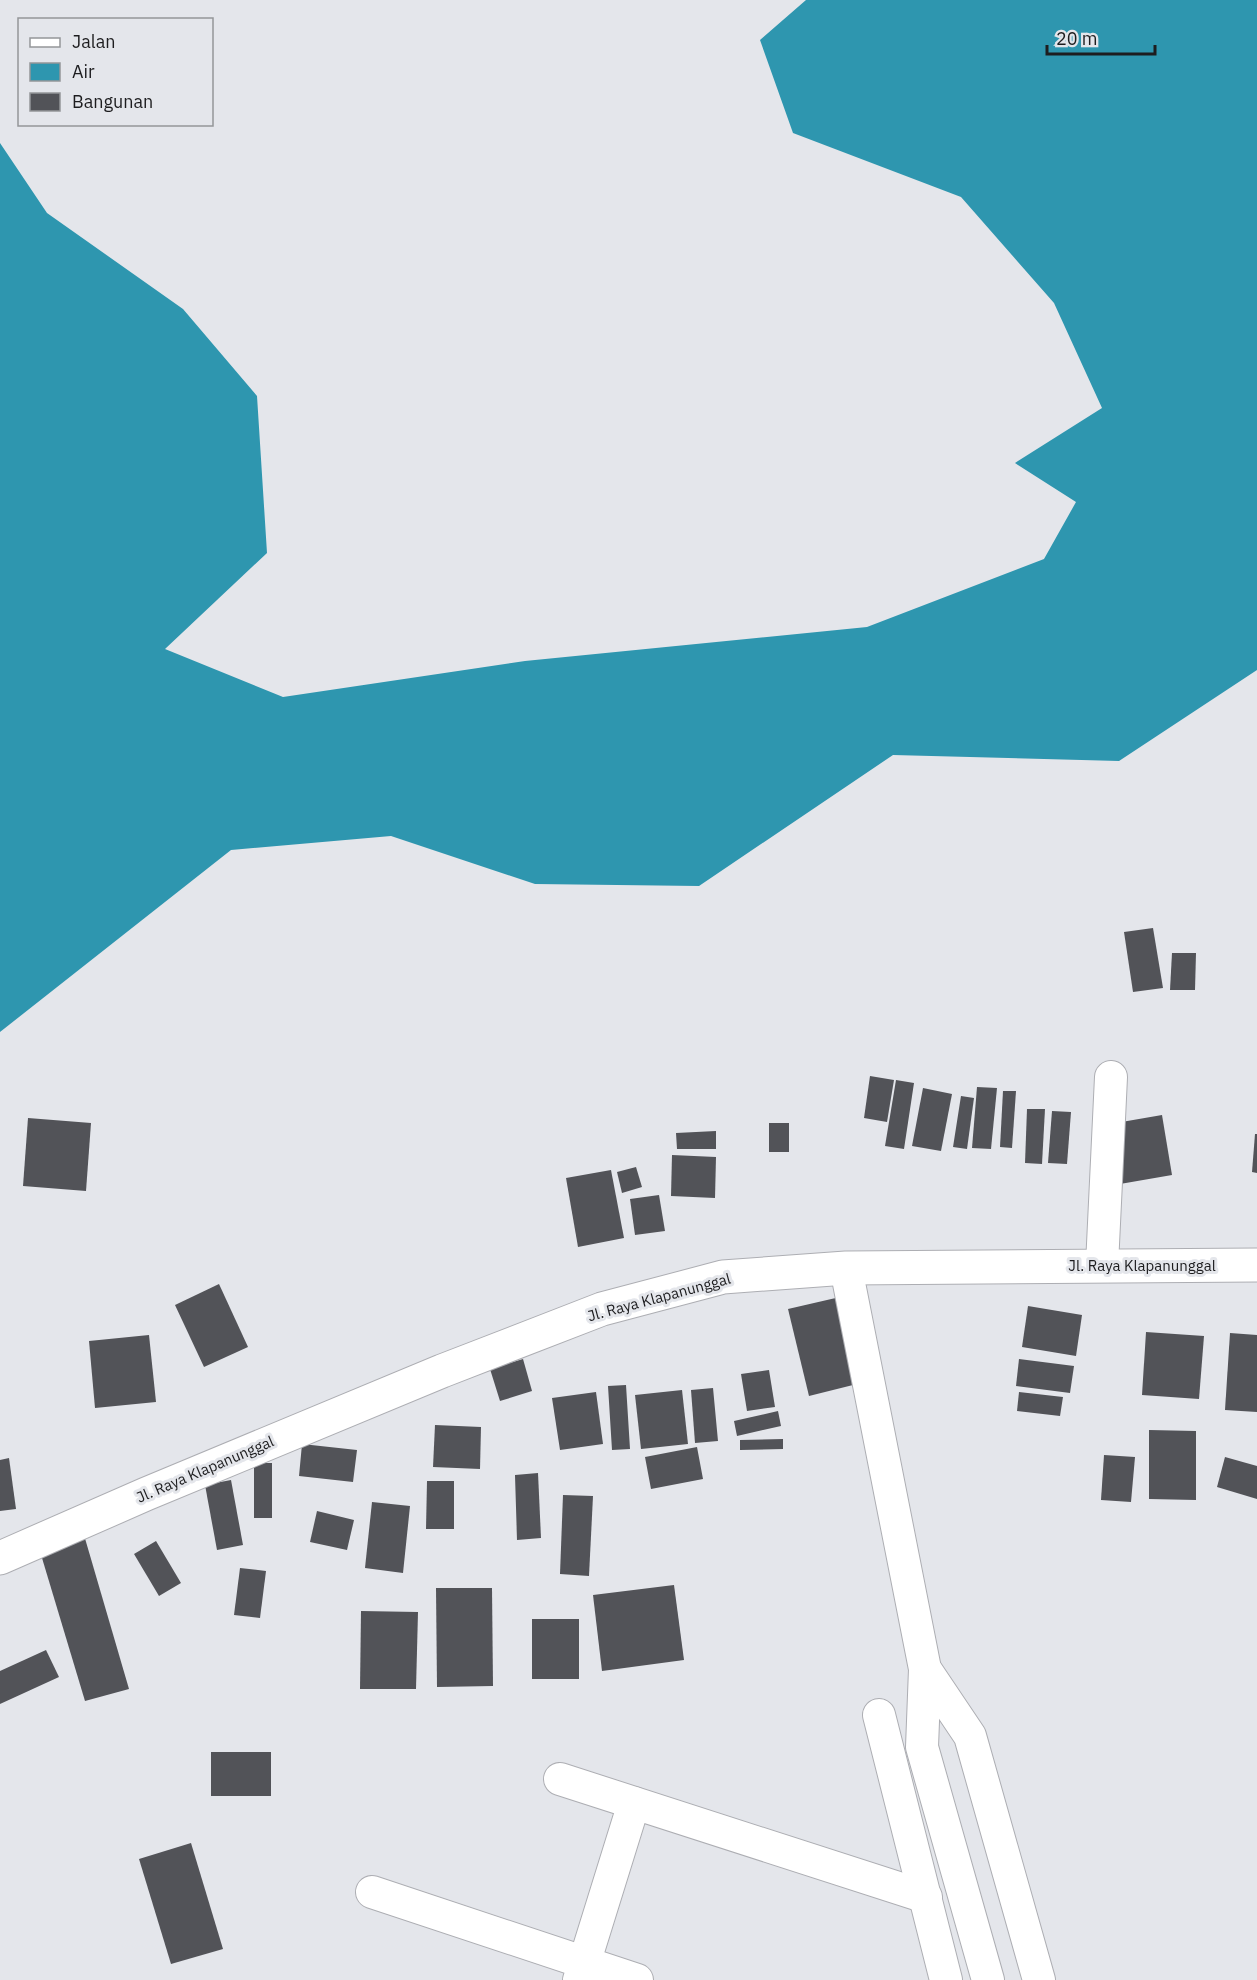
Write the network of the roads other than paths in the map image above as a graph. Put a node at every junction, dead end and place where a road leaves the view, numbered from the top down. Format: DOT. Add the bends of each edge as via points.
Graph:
graph roads {
  1 [pos="1112,1077"];
  2 [pos="1102,1265"];
  3 [pos="1257,1265"];
  4 [pos="846,1268"];
  5 [pos="0,1558"];
  6 [pos="925,1669"];
  7 [pos="879,1715"];
  8 [pos="560,1779"];
  9 [pos="634,1803"];
  10 [pos="372,1892"];
  11 [pos="926,1897"];
  12 [pos="582,1971"];
  13 [pos="637,1980"];
  14 [pos="946,1980"];
  15 [pos="988,1980"];
  16 [pos="1039,1980"];
  1 -- 2 [label="street"];
  2 -- 3 [label="street, Jl. Raya Klapanunggal"];
  2 -- 4 [label="street, Jl. Raya Klapanunggal"];
  4 -- 5 [label="street, Jl. Raya Klapanunggal" via="723,1277 602,1309 442,1371"];
  4 -- 6 [label="street"];
  6 -- 15 [label="street" via="922,1747"];
  6 -- 16 [label="street" via="970,1736"];
  7 -- 11 [label="street"];
  8 -- 9 [label="street"];
  9 -- 11 [label="street"];
  9 -- 12 [label="street"];
  10 -- 12 [label="street"];
  11 -- 14 [label="street"];
  12 -- 13 [label="street"];
}
